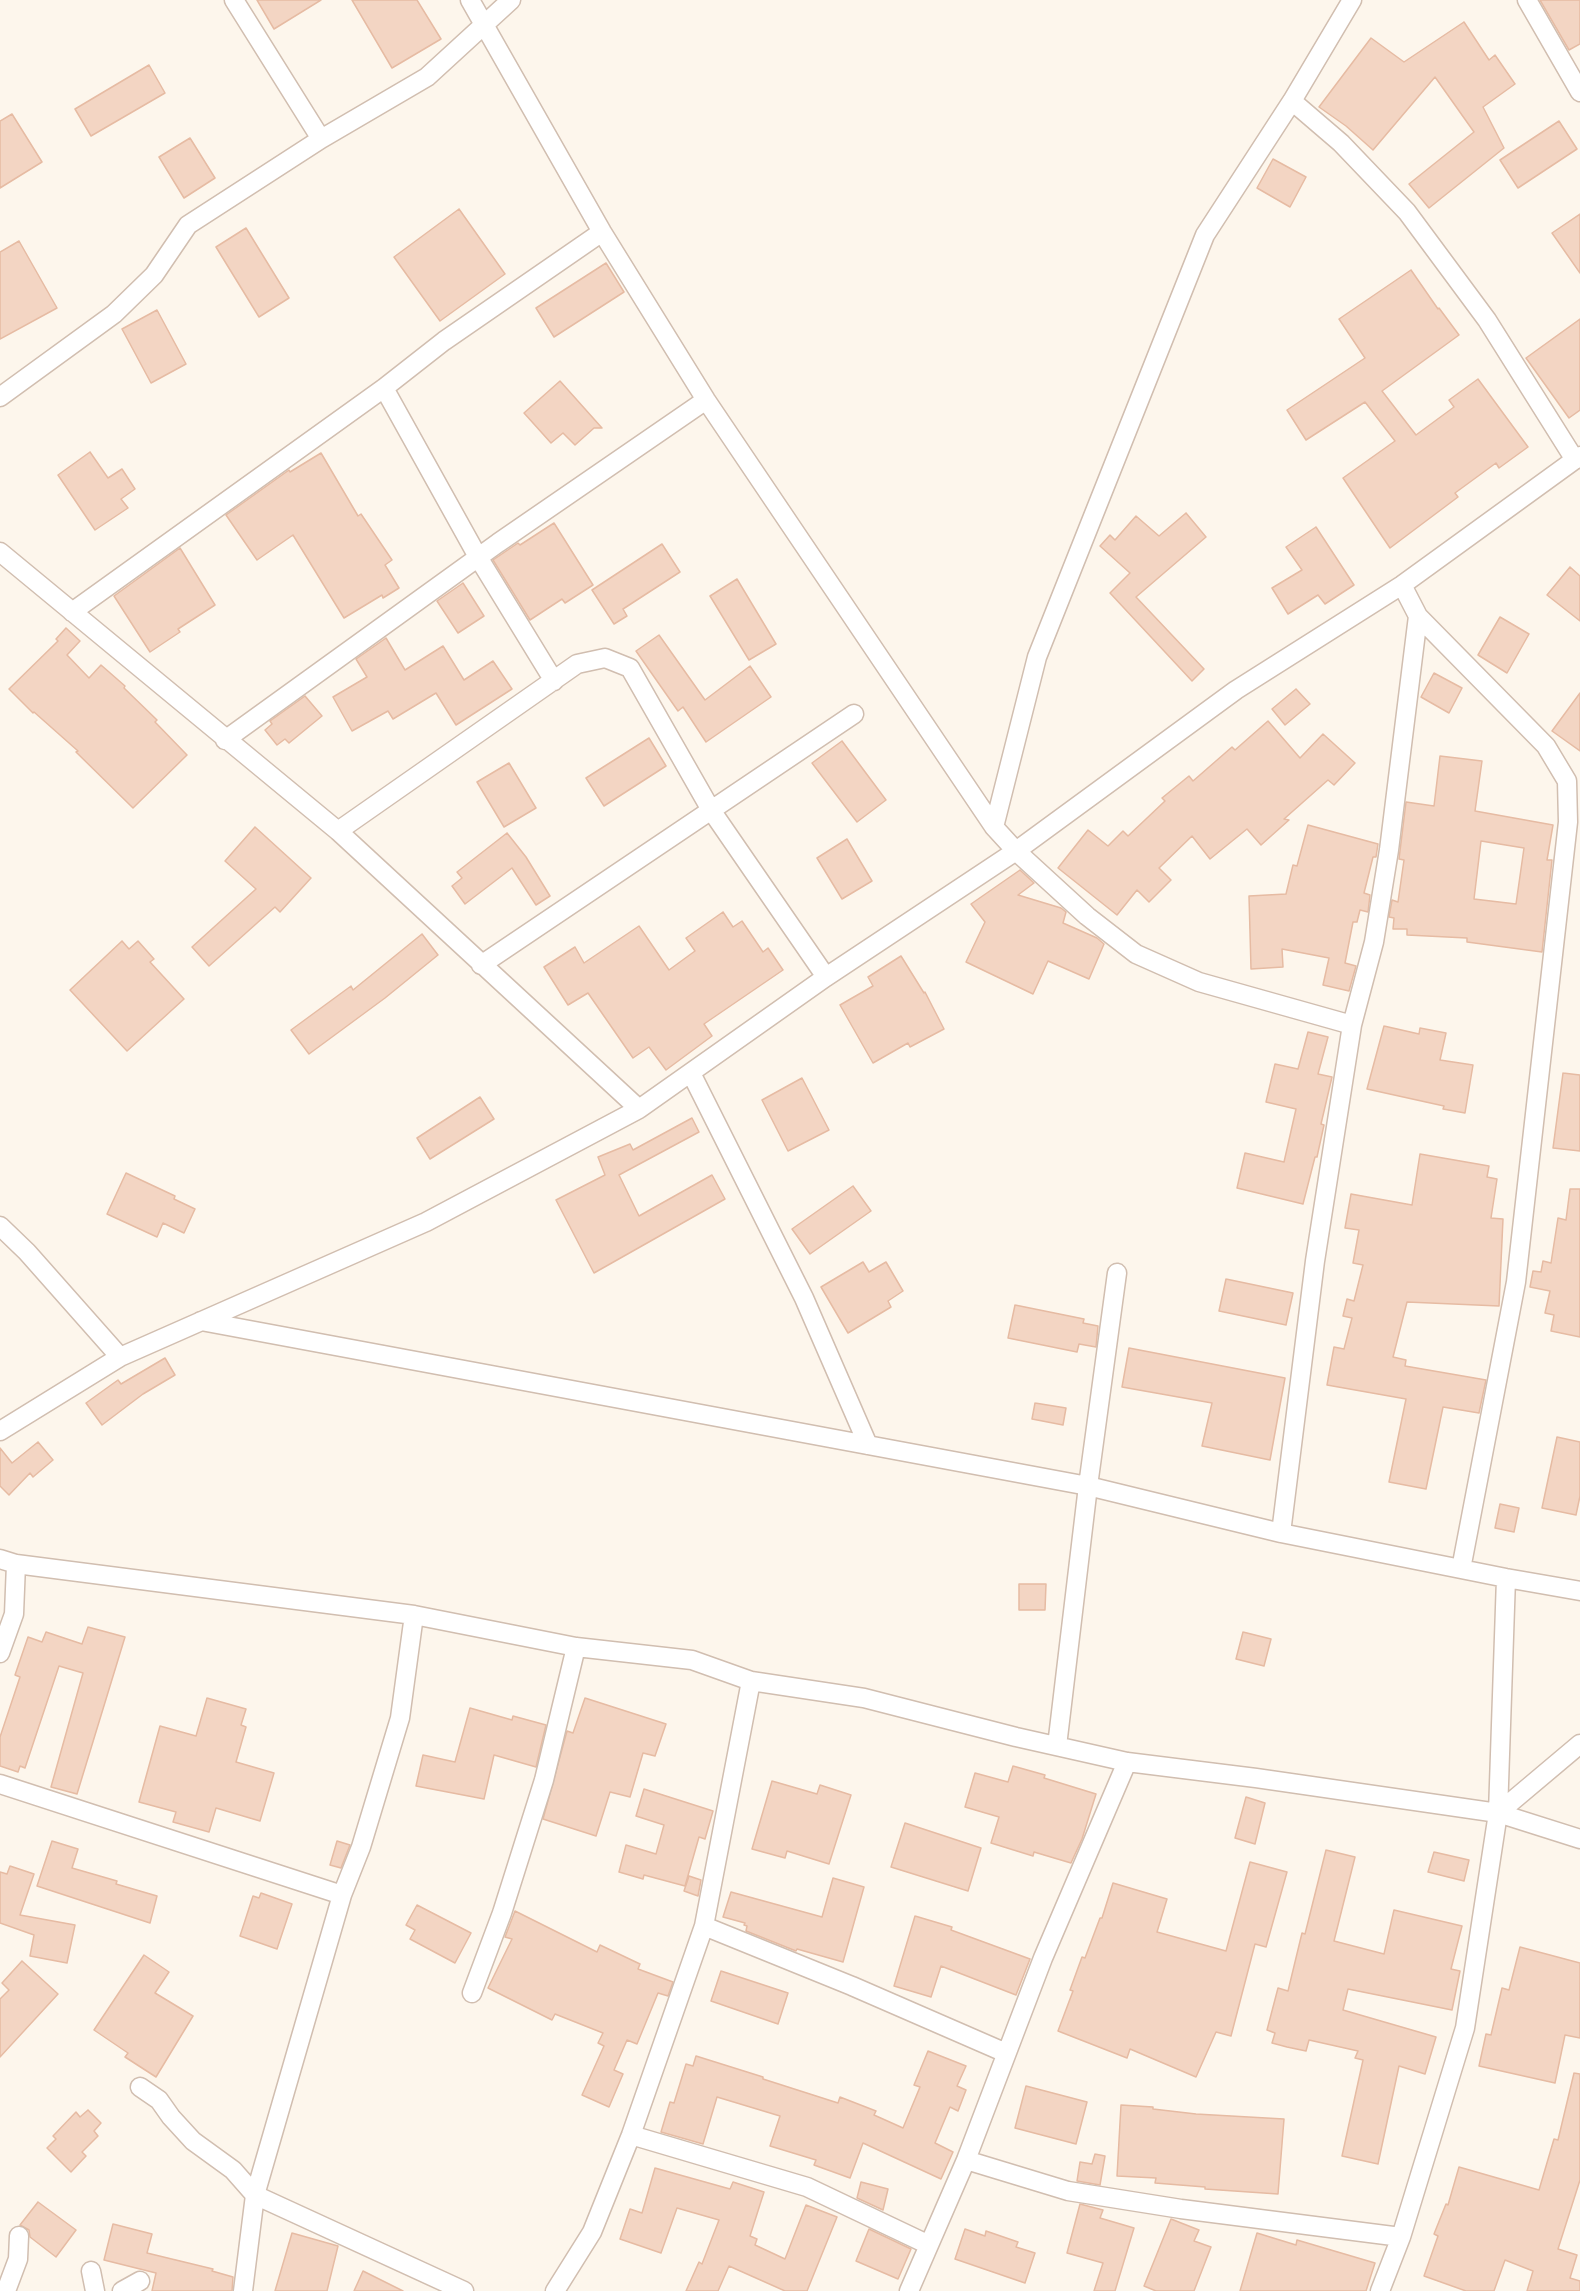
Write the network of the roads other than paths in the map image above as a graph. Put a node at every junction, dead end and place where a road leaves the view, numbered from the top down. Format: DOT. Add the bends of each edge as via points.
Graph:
graph roads {
  1 [pos="234,0"];
  2 [pos="470,0"];
  3 [pos="511,0"];
  4 [pos="1352,0"];
  5 [pos="1527,0"];
  6 [pos="484,26"];
  7 [pos="1580,92"];
  8 [pos="1292,101"];
  9 [pos="321,139"];
  10 [pos="602,232"];
  11 [pos="384,388"];
  12 [pos="0,397"];
  13 [pos="706,400"];
  14 [pos="1577,458"];
  15 [pos="0,552"];
  16 [pos="478,557"];
  17 [pos="1402,585"];
  18 [pos="72,612"];
  19 [pos="1418,616"];
  20 [pos="554,681"];
  21 [pos="854,714"];
  22 [pos="225,740"];
  23 [pos="711,810"];
  24 [pos="994,827"];
  25 [pos="338,831"];
  26 [pos="1016,851"];
  27 [pos="481,965"];
  28 [pos="826,977"];
  29 [pos="1352,1025"];
  30 [pos="691,1073"];
  31 [pos="639,1109"];
  32 [pos="0,1226"];
  33 [pos="1117,1273"];
  34 [pos="201,1321"];
  35 [pos="120,1357"];
  36 [pos="0,1431"];
  37 [pos="868,1445"];
  38 [pos="1088,1486"];
  39 [pos="1281,1533"];
  40 [pos="8,1562"];
  41 [pos="1461,1569"];
  42 [pos="1506,1578"];
  43 [pos="1580,1591"];
  44 [pos="414,1615"];
  45 [pos="576,1647"];
  46 [pos="0,1653"];
  47 [pos="751,1682"];
  48 [pos="1580,1744"];
  49 [pos="1057,1746"];
  50 [pos="1127,1762"];
  51 [pos="0,1784"];
  52 [pos="1498,1813"];
  53 [pos="1580,1839"];
  54 [pos="342,1895"];
  55 [pos="704,1926"];
  56 [pos="472,1993"];
  57 [pos="1006,2053"];
  58 [pos="140,2087"];
  59 [pos="631,2135"];
  60 [pos="966,2160"];
  61 [pos="255,2195"];
  62 [pos="19,2236"];
  63 [pos="1401,2236"];
  64 [pos="929,2245"];
  65 [pos="91,2271"];
  66 [pos="140,2281"];
  67 [pos="6,2291"];
  68 [pos="95,2291"];
  69 [pos="122,2291"];
  70 [pos="243,2291"];
  71 [pos="464,2291"];
  72 [pos="555,2291"];
  73 [pos="909,2291"];
  74 [pos="1380,2291"];
  1 -- 9 [label="street"];
  2 -- 6 [label="street"];
  3 -- 6 [label="street"];
  4 -- 8 [label="street"];
  5 -- 7 [label="street"];
  6 -- 9 [label="street" via="427,77"];
  6 -- 10 [label="street"];
  8 -- 14 [label="street" via="1341,143 1407,212 1487,320"];
  8 -- 24 [label="street" via="1205,236 1037,657"];
  9 -- 12 [label="street" via="188,225 154,275 114,314"];
  10 -- 11 [label="street" via="444,341"];
  10 -- 13 [label="street"];
  11 -- 16 [label="street"];
  11 -- 18 [label="street"];
  13 -- 16 [label="street"];
  13 -- 24 [label="street"];
  14 -- 17 [label="street"];
  15 -- 18 [label="street"];
  16 -- 20 [label="street"];
  16 -- 22 [label="street"];
  17 -- 19 [label="street"];
  17 -- 26 [label="street" via="1236,690"];
  18 -- 22 [label="street"];
  19 -- 29 [label="street" via="1389,850 1374,942"];
  19 -- 41 [label="street" via="1546,746 1567,781 1568,822 1516,1282"];
  20 -- 23 [label="street" via="577,664 605,658 630,668"];
  20 -- 25 [label="street"];
  21 -- 23 [label="street"];
  22 -- 25 [label="street"];
  23 -- 27 [label="street"];
  23 -- 28 [label="street"];
  24 -- 26 [label="street"];
  25 -- 27 [label="street"];
  26 -- 28 [label="street"];
  26 -- 29 [label="street" via="1087,916 1136,954 1199,982"];
  27 -- 31 [label="street"];
  28 -- 30 [label="street"];
  29 -- 39 [label="street" via="1315,1261"];
  30 -- 31 [label="street"];
  30 -- 37 [label="street" via="804,1298"];
  31 -- 34 [label="street" via="426,1222"];
  32 -- 35 [label="street"];
  33 -- 38 [label="street"];
  34 -- 35 [label="street"];
  34 -- 37 [label="street"];
  35 -- 36 [label="street"];
  37 -- 38 [label="street"];
  38 -- 39 [label="street"];
  38 -- 49 [label="street"];
  39 -- 41 [label="street"];
  40 -- 44 [label="street"];
  40 -- 46 [label="street" via="14,1614"];
  41 -- 42 [label="street"];
  42 -- 43 [label="street"];
  42 -- 52 [label="street"];
  44 -- 45 [label="street"];
  44 -- 54 [label="street" via="399,1718 361,1847"];
  45 -- 47 [label="street" via="692,1660"];
  45 -- 56 [label="street" via="544,1780"];
  47 -- 49 [label="street" via="864,1698"];
  47 -- 55 [label="street"];
  48 -- 52 [label="street"];
  49 -- 50 [label="street"];
  50 -- 52 [label="street"];
  50 -- 57 [label="street"];
  51 -- 54 [label="street"];
  52 -- 53 [label="street"];
  52 -- 63 [label="street" via="1465,2028"];
  54 -- 61 [label="street"];
  55 -- 57 [label="street"];
  55 -- 59 [label="street"];
  57 -- 60 [label="street"];
  58 -- 61 [label="street" via="159,2100 193,2141 233,2170"];
  59 -- 64 [label="street" via="807,2187"];
  59 -- 72 [label="street" via="592,2232"];
  60 -- 63 [label="street" via="1068,2191"];
  60 -- 64 [label="street"];
  61 -- 70 [label="street"];
  61 -- 71 [label="street"];
  62 -- 67 [label="street" via="18,2259"];
  63 -- 74 [label="street"];
  64 -- 73 [label="street"];
  65 -- 68 [label="street"];
  66 -- 69 [label="street"];
}
